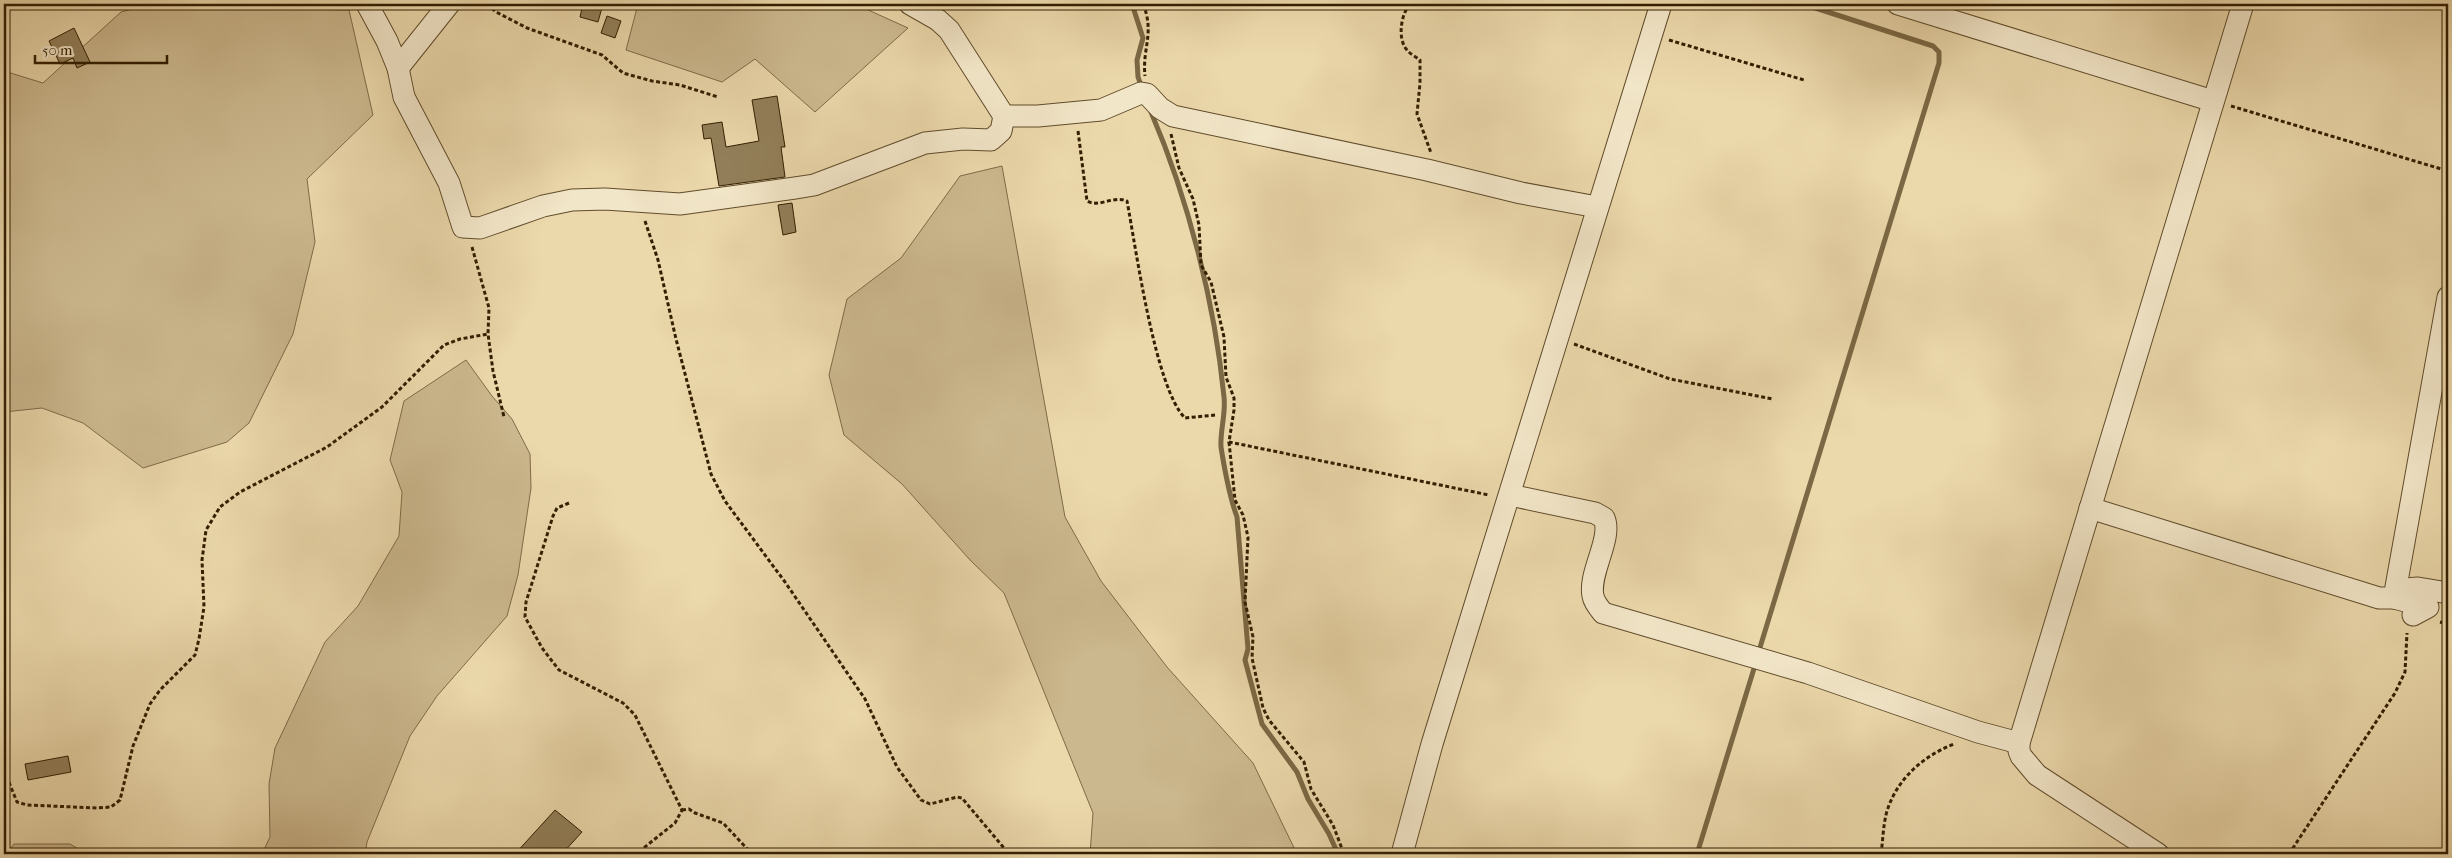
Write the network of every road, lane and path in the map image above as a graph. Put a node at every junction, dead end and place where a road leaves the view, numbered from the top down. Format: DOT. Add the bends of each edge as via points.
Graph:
graph roads {
  1 [pos="367,4"];
  2 [pos="448,4"];
  3 [pos="487,4"];
  4 [pos="910,4"];
  5 [pos="1143,4"];
  6 [pos="1410,4"];
  7 [pos="1661,4"];
  8 [pos="1898,4"];
  9 [pos="2244,4"];
  10 [pos="1652,35"];
  11 [pos="398,68"];
  12 [pos="1804,80"];
  13 [pos="1147,94"];
  14 [pos="718,97"];
  15 [pos="2213,101"];
  16 [pos="1077,113"];
  17 [pos="1168,114"];
  18 [pos="1004,116"];
  19 [pos="1427,170"];
  20 [pos="2448,171"];
  21 [pos="639,201"];
  22 [pos="1597,207"];
  23 [pos="469,229"];
  24 [pos="2448,297"];
  25 [pos="488,334"];
  26 [pos="1557,338"];
  27 [pos="1774,399"];
  28 [pos="1215,414"];
  29 [pos="504,417"];
  30 [pos="1228,442"];
  31 [pos="1510,495"];
  32 [pos="569,503"];
  33 [pos="2090,508"];
  34 [pos="2448,593"];
  35 [pos="2404,600"];
  36 [pos="1978,732"];
  37 [pos="2019,743"];
  38 [pos="4,770"];
  39 [pos="682,810"];
  40 [pos="636,854"];
  41 [pos="752,854"];
  42 [pos="1009,854"];
  43 [pos="1344,854"];
  44 [pos="1402,854"];
  45 [pos="1881,854"];
  46 [pos="2158,854"];
  47 [pos="2289,854"];
  1 -- 11 [label="street"];
  2 -- 11 [label="street"];
  3 -- 14 [label="path" via="527,28 602,54 623,73"];
  4 -- 18 [label="street" via="949,30"];
  5 -- 13 [label="path" via="1150,29 1144,62"];
  6 -- 19 [label="path" via="1401,34 1407,50 1420,60 1417,114 1430,152"];
  7 -- 10 [label="street"];
  8 -- 15 [label="street"];
  9 -- 15 [label="street"];
  10 -- 12 [label="path"];
  10 -- 22 [label="street"];
  11 -- 23 [label="street" via="404,98 449,184 464,227"];
  13 -- 16 [label="street" via="1139,94 1112,107"];
  13 -- 17 [label="street"];
  15 -- 20 [label="path"];
  15 -- 33 [label="street"];
  16 -- 18 [label="street"];
  16 -- 28 [label="path" via="1085,198 1093,204 1118,199 1127,201 1155,345 1166,383 1185,418"];
  17 -- 19 [label="street"];
  17 -- 30 [label="path" via="1176,161 1193,199 1198,220 1201,265 1211,282 1226,346 1224,363 1234,398"];
  18 -- 21 [label="street" via="1001,131 991,140 925,143 814,185 696,203"];
  19 -- 22 [label="street" via="1520,193"];
  21 -- 23 [label="street" via="558,202"];
  21 -- 42 [label="path" via="658,260 711,474 725,500 865,699 896,767 921,800 930,804 962,798"];
  22 -- 26 [label="street"];
  23 -- 25 [label="path" via="488,308"];
  24 -- 35 [label="street"];
  25 -- 29 [label="path"];
  25 -- 38 [label="path" via="444,345 382,407 335,442 240,492 220,507 206,530 202,560 204,607 195,655 150,704 133,746 120,800 111,807 97,808 27,805 17,802"];
  26 -- 27 [label="path" via="1670,379"];
  26 -- 31 [label="street"];
  30 -- 31 [label="path" via="1486,495"];
  30 -- 43 [label="path" via="1235,500 1244,515 1248,537 1245,602 1263,708 1304,762 1311,789 1333,825"];
  31 -- 36 [label="street" via="1596,513 1604,518 1605,532 1592,594 1603,613 1808,674"];
  31 -- 44 [label="street" via="1432,744"];
  32 -- 39 [label="path" via="557,508 553,516 526,602 525,617 559,670 623,703 635,715"];
  33 -- 35 [label="street" via="2379,598"];
  33 -- 37 [label="street"];
  34 -- 35 [label="street" via="2418,588"];
  35 -- 47 [label="path" via="2408,644 2405,672"];
  36 -- 37 [label="street"];
  36 -- 45 [label="path" via="1973,738 1947,746 1914,767 1887,812"];
  37 -- 46 [label="street" via="2021,756 2037,775"];
  39 -- 40 [label="path" via="675,823"];
  39 -- 41 [label="path" via="689,809 723,823"];
}
